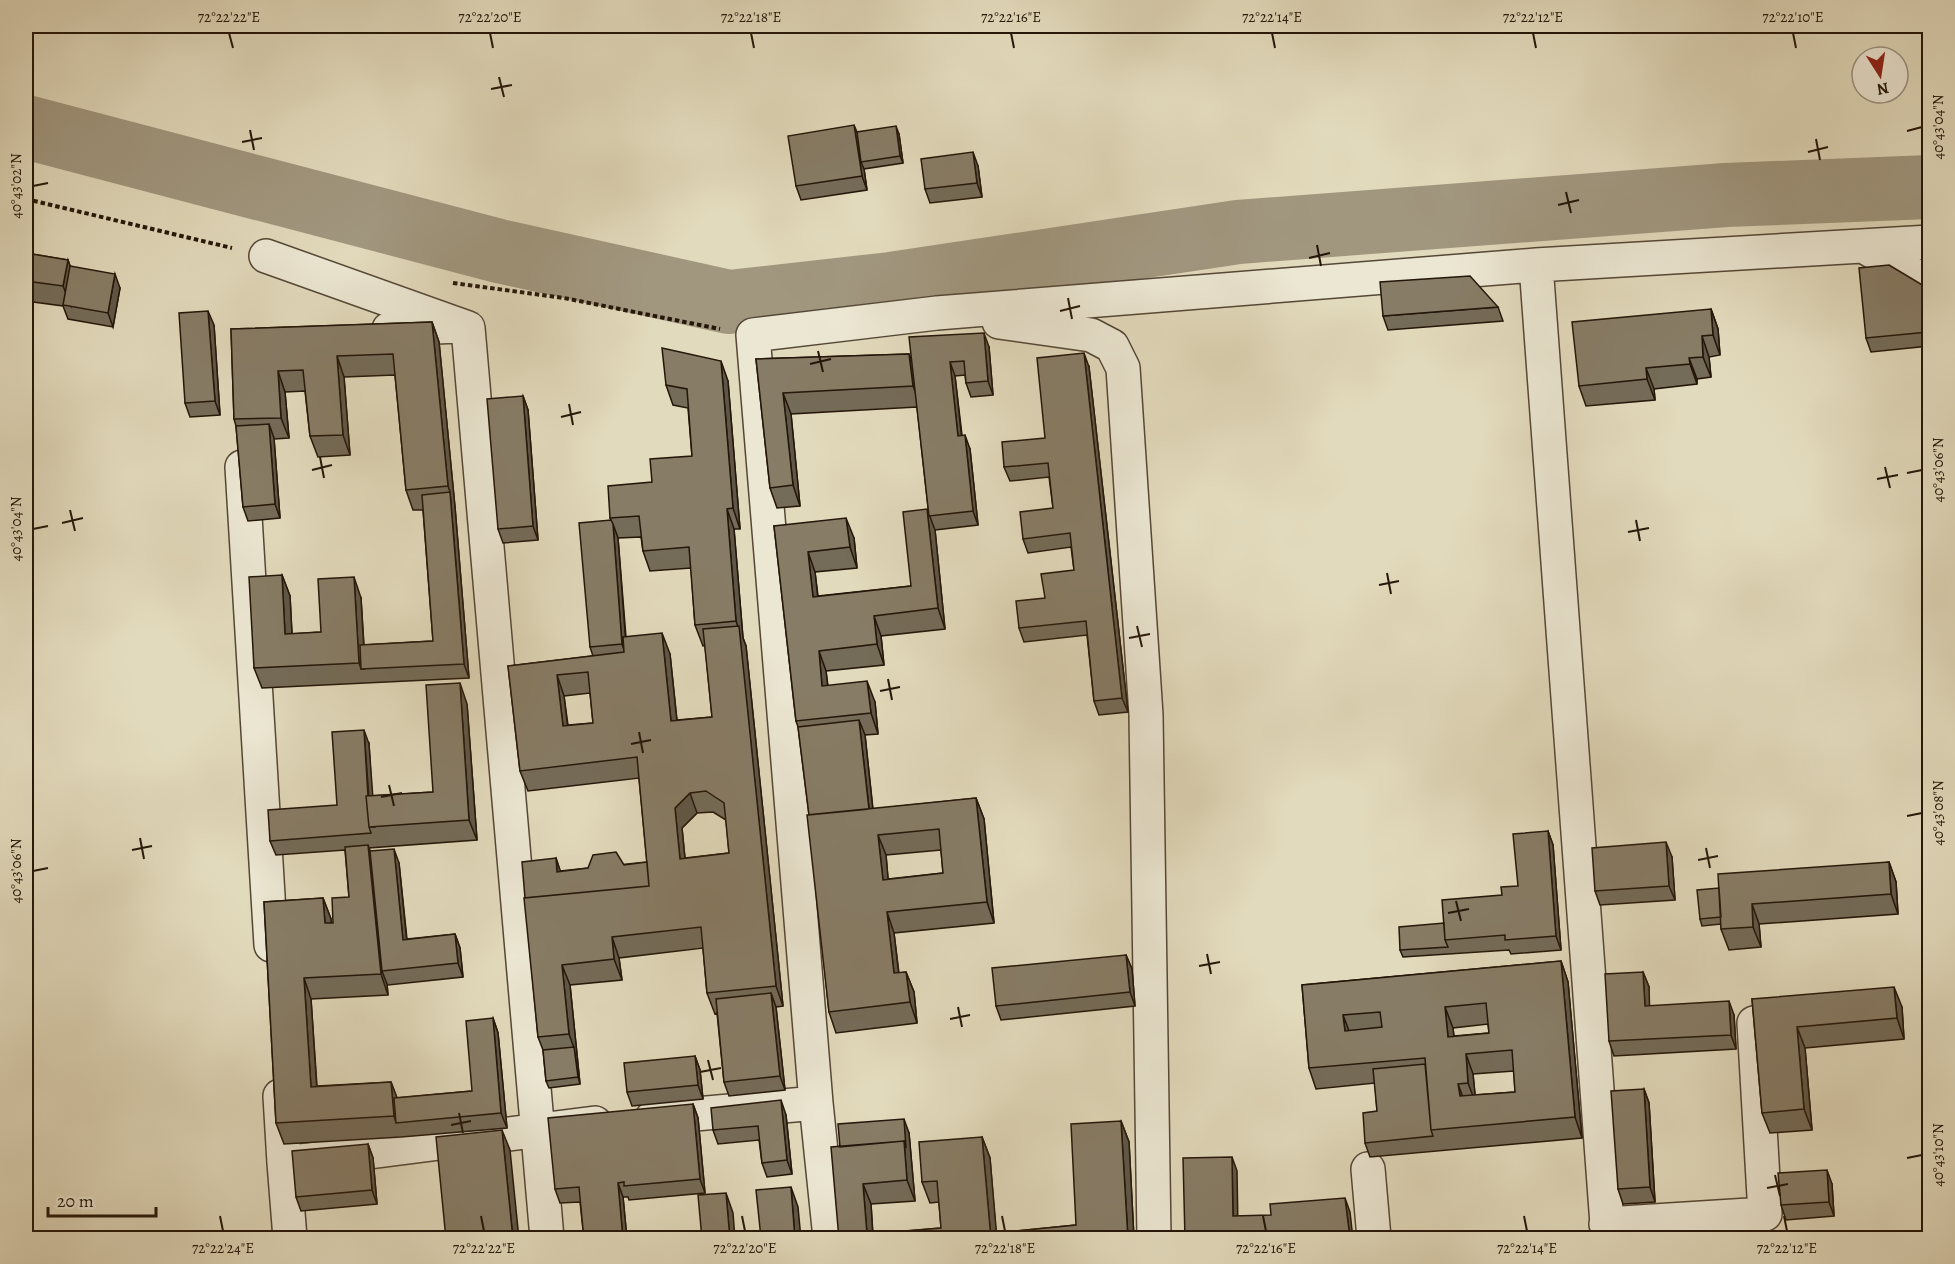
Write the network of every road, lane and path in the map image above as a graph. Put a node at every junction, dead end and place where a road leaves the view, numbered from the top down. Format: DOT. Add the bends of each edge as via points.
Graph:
graph roads {
  1 [pos="1929,242"];
  2 [pos="1863,246"];
  3 [pos="266,256"];
  4 [pos="1536,265"];
  5 [pos="1929,284"];
  6 [pos="937,313"];
  7 [pos="459,326"];
  8 [pos="364,330"];
  9 [pos="240,433"];
  10 [pos="273,971"];
  11 [pos="1754,1023"];
  12 [pos="278,1067"];
  13 [pos="816,1103"];
  14 [pos="536,1129"];
  15 [pos="284,1162"];
  16 [pos="1368,1169"];
  17 [pos="1607,1231"];
  18 [pos="290,1239"];
  19 [pos="547,1239"];
  20 [pos="830,1239"];
  21 [pos="1154,1239"];
  22 [pos="1374,1239"];
  1 -- 2 [label="street"];
  2 -- 4 [label="street"];
  2 -- 5 [label="street"];
  3 -- 7 [label="street"];
  4 -- 6 [label="street"];
  4 -- 17 [label="street"];
  6 -- 13 [label="street" via="753,335"];
  6 -- 21 [label="street" via="1091,335 1112,346 1123,368 1146,715"];
  7 -- 8 [label="street"];
  7 -- 14 [label="street" via="468,328"];
  9 -- 10 [label="street"];
  11 -- 17 [label="street" via="1765,1214"];
  12 -- 15 [label="street"];
  13 -- 14 [label="street"];
  13 -- 20 [label="street"];
  14 -- 15 [label="street"];
  14 -- 19 [label="street"];
  15 -- 18 [label="street"];
  16 -- 22 [label="street"];
}
